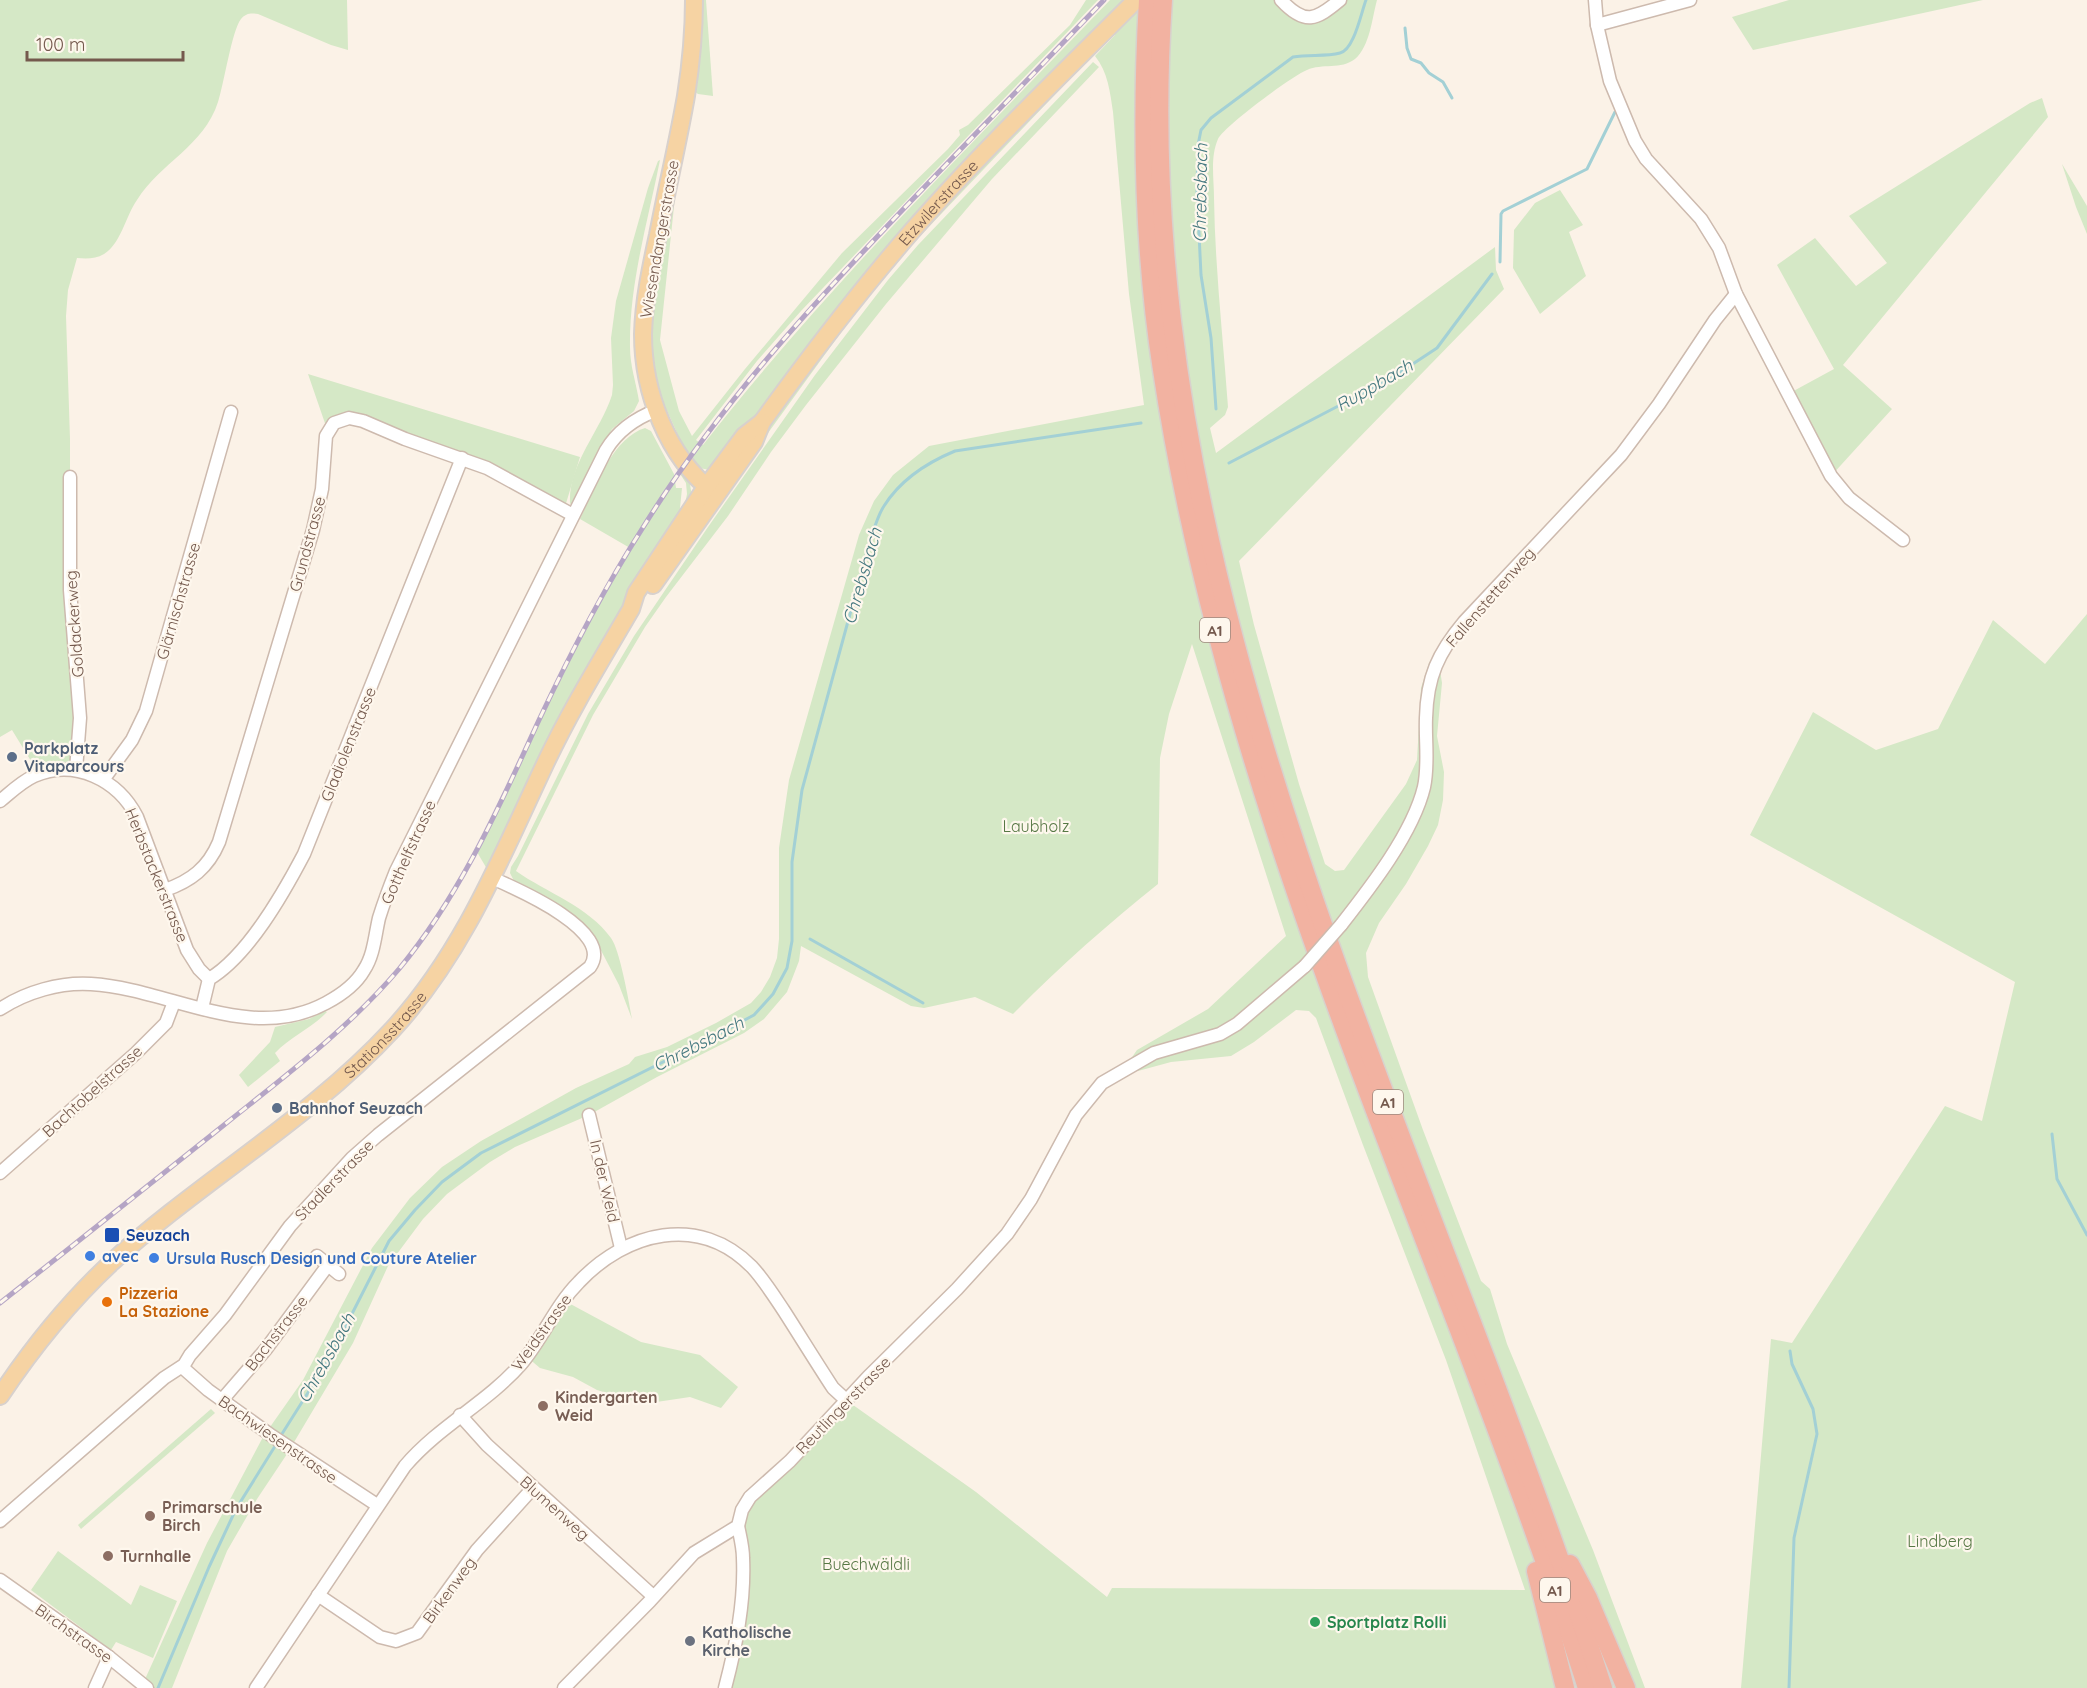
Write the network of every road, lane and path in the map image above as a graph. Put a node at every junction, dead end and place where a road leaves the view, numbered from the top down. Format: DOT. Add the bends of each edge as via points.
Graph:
graph roads {
  1 [pos="694,0"];
  2 [pos="1136,0"];
  3 [pos="1148,0"];
  4 [pos="1163,0"];
  5 [pos="1281,0"];
  6 [pos="1341,0"];
  7 [pos="1595,0"];
  8 [pos="1690,0"];
  9 [pos="1597,25"];
  10 [pos="1736,294"];
  11 [pos="657,410"];
  12 [pos="231,412"];
  13 [pos="462,458"];
  14 [pos="70,477"];
  15 [pos="711,490"];
  16 [pos="573,515"];
  17 [pos="1903,540"];
  18 [pos="631,609"];
  19 [pos="76,771"];
  20 [pos="103,780"];
  21 [pos="0,801"];
  22 [pos="492,878"];
  23 [pos="165,890"];
  24 [pos="209,980"];
  25 [pos="174,1002"];
  26 [pos="202,1008"];
  27 [pos="0,1009"];
  28 [pos="1093,1093"];
  29 [pos="589,1114"];
  30 [pos="0,1173"];
  31 [pos="621,1248"];
  32 [pos="317,1256"];
  33 [pos="328,1265"];
  34 [pos="339,1274"];
  35 [pos="183,1367"];
  36 [pos="0,1396"];
  37 [pos="222,1400"];
  38 [pos="846,1400"];
  39 [pos="460,1415"];
  40 [pos="533,1488"];
  41 [pos="1520,1493"];
  42 [pos="377,1505"];
  43 [pos="1545,1516"];
  44 [pos="0,1521"];
  45 [pos="738,1526"];
  46 [pos="0,1580"];
  47 [pos="318,1595"];
  48 [pos="653,1596"];
  49 [pos="109,1657"];
  50 [pos="95,1688"];
  51 [pos="147,1688"];
  52 [pos="256,1688"];
  53 [pos="564,1688"];
  54 [pos="725,1688"];
  55 [pos="1565,1688"];
  56 [pos="1587,1688"];
  57 [pos="1603,1688"];
  58 [pos="1626,1688"];
  1 -- 11 [label="main road, Wiesendangerstrasse" via="686,95 645,305 645,362"];
  2 -- 15 [label="main road, Etzwilerstrasse" via="912,231 762,422 754,442"];
  3 -- 41 [label="highway, A1" via="1143,155 1155,316 1177,460 1216,635 1310,935"];
  4 -- 43 [label="highway, A1" via="1158,122 1165,269 1188,438 1218,583 1264,748 1317,911"];
  5 -- 6 [label="street" via="1299,15 1310,17 1321,16"];
  7 -- 9 [label="street"];
  8 -- 9 [label="street"];
  9 -- 10 [label="street" via="1610,81 1635,141 1646,159 1701,219 1719,248"];
  10 -- 17 [label="street" via="1831,476 1849,498"];
  10 -- 28 [label="street, Fallenstettenweg, bridge" via="1627,447 1443,649 1430,679 1426,771 1419,802 1392,854 1341,925 1305,966 1237,1024 1220,1034 1154,1053 1102,1083"];
  11 -- 15 [label="main road, Wiesendangerstrasse" via="678,453"];
  11 -- 16 [label="street, Gotthelfstrasse" via="631,423 615,437"];
  12 -- 20 [label="street, Glärnischstrasse" via="146,711 132,740"];
  13 -- 16 [label="street, Grundstrasse" via="505,476"];
  13 -- 23 [label="street, Grundstrasse" via="358,419 344,419 330,427 316,517 219,842 200,871 188,881"];
  13 -- 24 [label="street, Gladiolenstrasse" via="304,854 248,943"];
  14 -- 19 [label="street, Goldackerweg" via="70,590 80,718"];
  15 -- 18 [label="main road, Etzwilerstrasse" via="644,599"];
  16 -- 26 [label="street, Gotthelfstrasse" via="396,871 382,908 371,957 361,975 329,1001 286,1017 253,1019"];
  18 -- 22 [label="main road, Stationsstrasse" via="547,760"];
  19 -- 20 [label="street, Herbstackerstrasse"];
  19 -- 21 [label="street, Herbstackerstrasse" via="39,774"];
  20 -- 23 [label="street, Herbstackerstrasse" via="133,810"];
  22 -- 35 [label="street, Stadlerstrasse" via="570,921 592,944 592,964 352,1158 290,1226"];
  22 -- 36 [label="main road, Stationsstrasse" via="445,963 387,1036 313,1104 112,1262 66,1308"];
  23 -- 24 [label="street, Herbstackerstrasse" via="187,950"];
  24 -- 26 [label="street"];
  25 -- 26 [label="street, Gotthelfstrasse"];
  25 -- 27 [label="street, Gotthelfstrasse" via="81,984 36,992"];
  25 -- 30 [label="street, Bachtobelstrasse" via="166,1023 143,1046"];
  28 -- 38 [label="street, Reutlingerstrasse" via="1076,1115 1031,1199 1007,1234"];
  29 -- 31 [label="street, In der Weid"];
  31 -- 38 [label="street, Weidstrasse" via="646,1238 676,1234 709,1240 731,1250 760,1276 833,1388"];
  31 -- 39 [label="street, Weidstrasse" via="572,1289 533,1349 509,1376"];
  32 -- 33 [label="street"];
  33 -- 34 [label="street"];
  33 -- 37 [label="street, Bachstrasse" via="266,1349"];
  35 -- 37 [label="street, Bachwiesenstrasse"];
  35 -- 44 [label="street, Stadlerstrasse" via="165,1378"];
  37 -- 42 [label="street, Bachwiesenstrasse"];
  38 -- 45 [label="street, Reutlingerstrasse" via="790,1461 750,1497"];
  39 -- 40 [label="street, Blumenweg"];
  39 -- 42 [label="street, Weidstrasse" via="415,1454"];
  40 -- 47 [label="street, Birkenweg" via="477,1550 417,1634 396,1641 380,1637"];
  40 -- 48 [label="street, Blumenweg"];
  41 -- 55 [label="highway, A1"];
  41 -- 56 [label="highway, A1"];
  42 -- 47 [label="street, Weidstrasse"];
  43 -- 57 [label="highway, A1"];
  43 -- 58 [label="highway, A1" via="1588,1598"];
  45 -- 48 [label="street" via="694,1553"];
  45 -- 54 [label="street" via="743,1557 742,1601"];
  46 -- 49 [label="street, Birchstrasse"];
  47 -- 52 [label="street, Weidstrasse"];
  48 -- 53 [label="street"];
  49 -- 50 [label="street"];
  49 -- 51 [label="street, Birchstrasse"];
}
